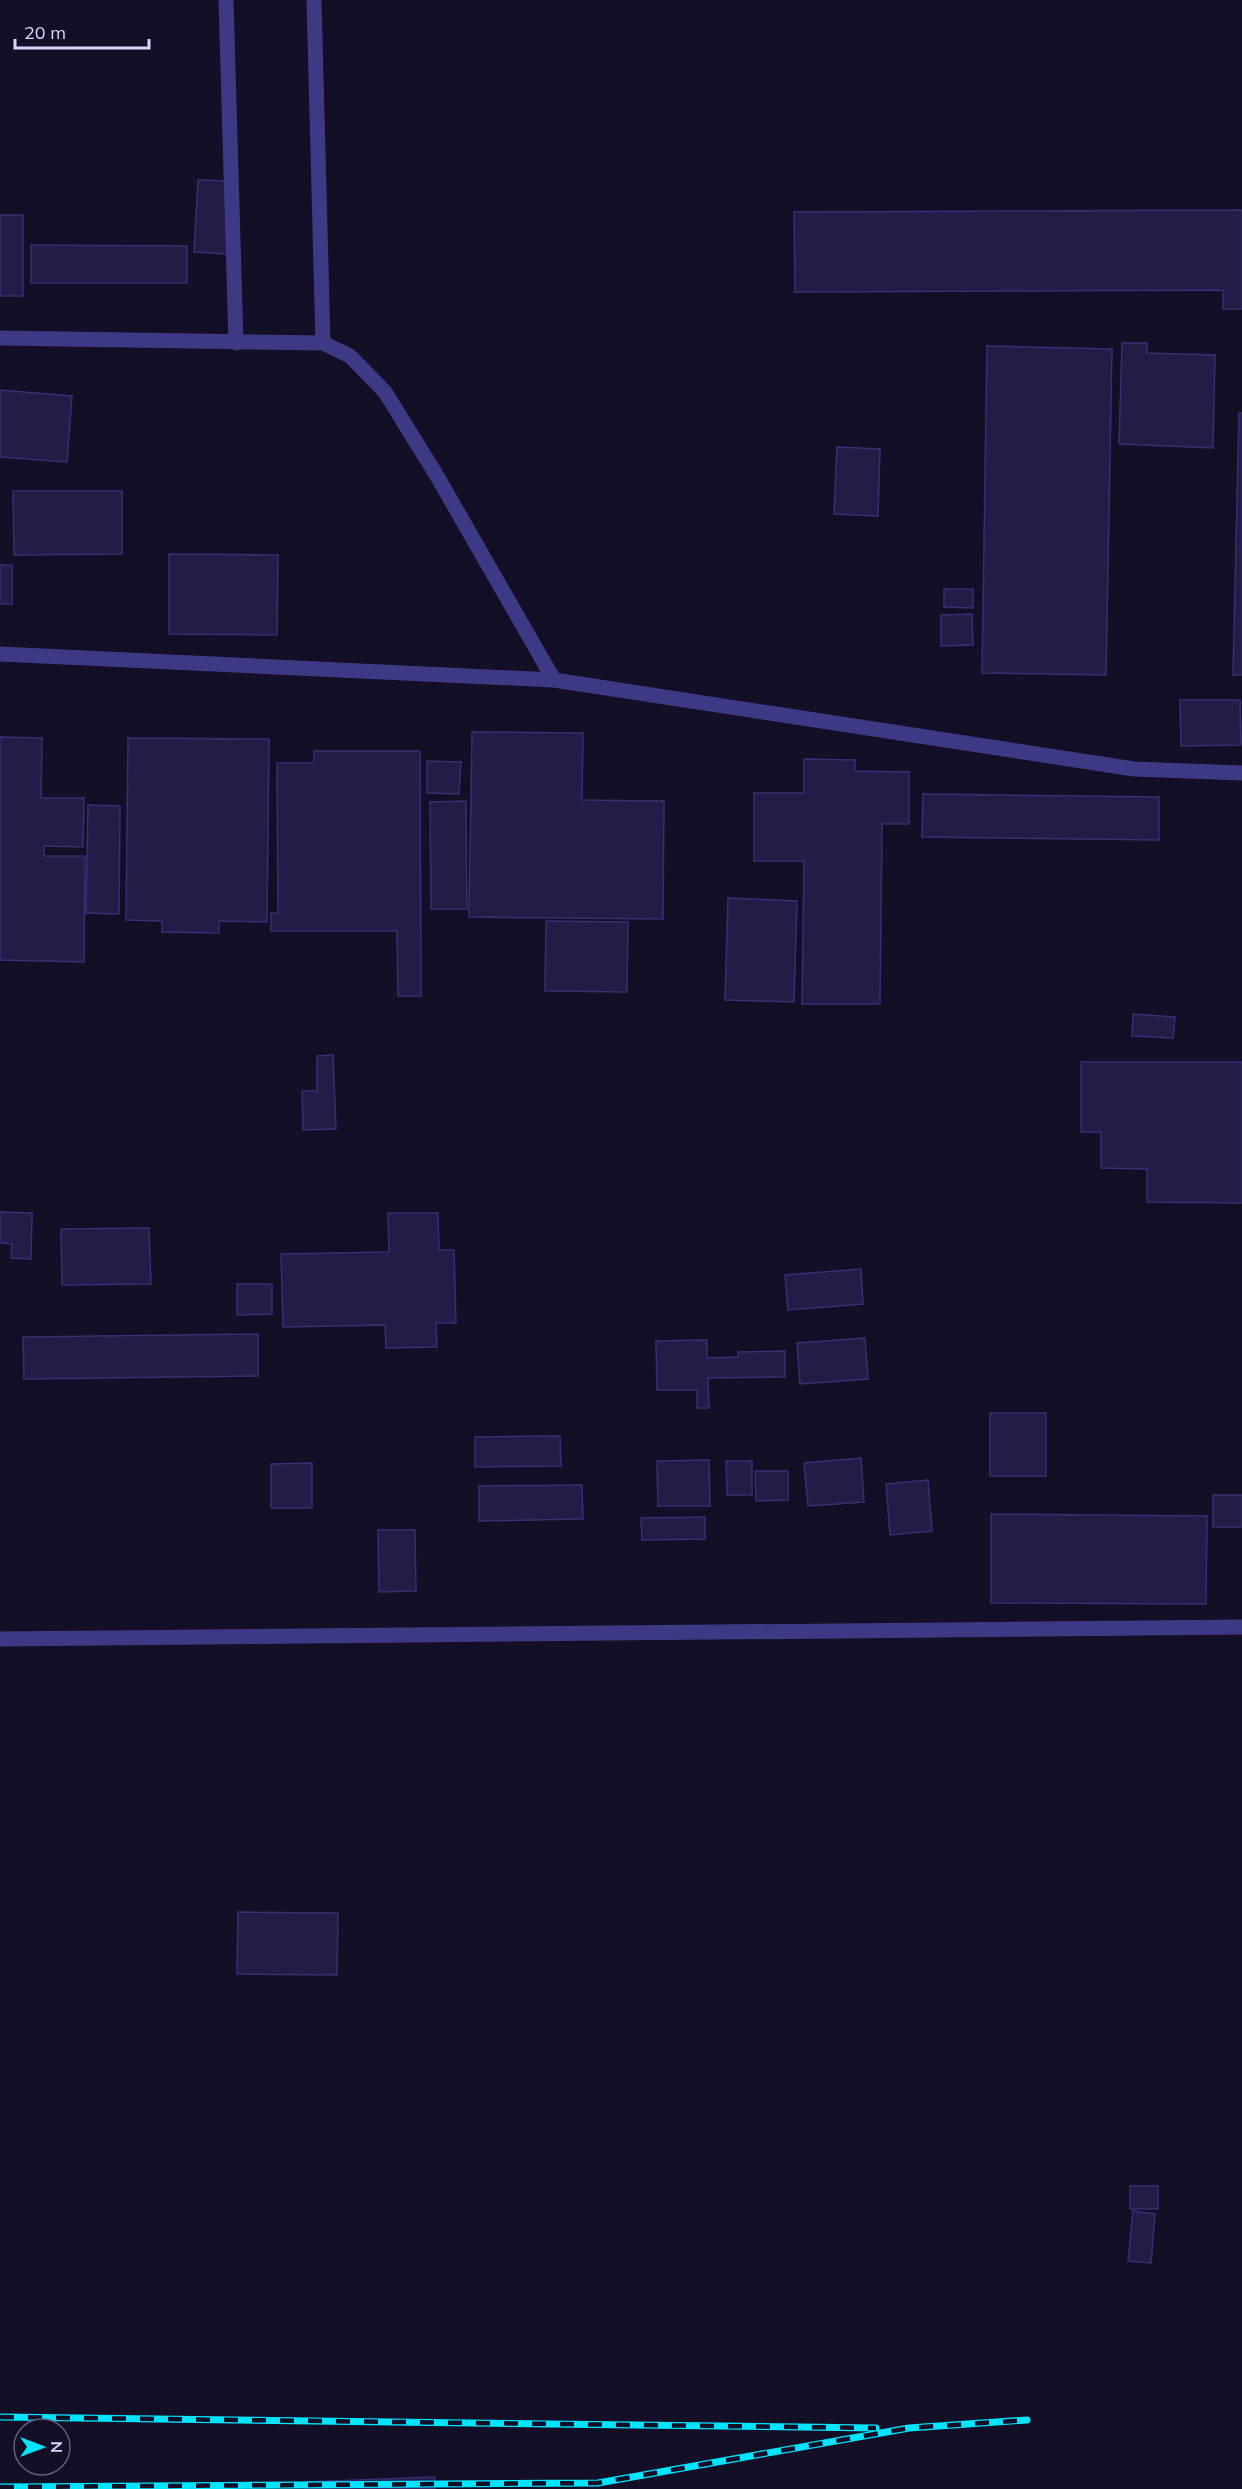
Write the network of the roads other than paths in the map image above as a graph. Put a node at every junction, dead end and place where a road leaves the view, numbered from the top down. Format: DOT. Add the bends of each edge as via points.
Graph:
graph roads {
  1 [pos="226,0"];
  2 [pos="314,0"];
  3 [pos="0,338"];
  4 [pos="323,343"];
  5 [pos="236,344"];
  6 [pos="0,654"];
  7 [pos="554,680"];
  8 [pos="1242,773"];
  9 [pos="1242,1627"];
  10 [pos="0,1639"];
  1 -- 5 [label="street"];
  2 -- 4 [label="street"];
  3 -- 5 [label="street"];
  4 -- 5 [label="street"];
  4 -- 7 [label="street" via="350,356 385,392"];
  6 -- 7 [label="street"];
  7 -- 8 [label="street" via="1134,769"];
  9 -- 10 [label="street"];
}
